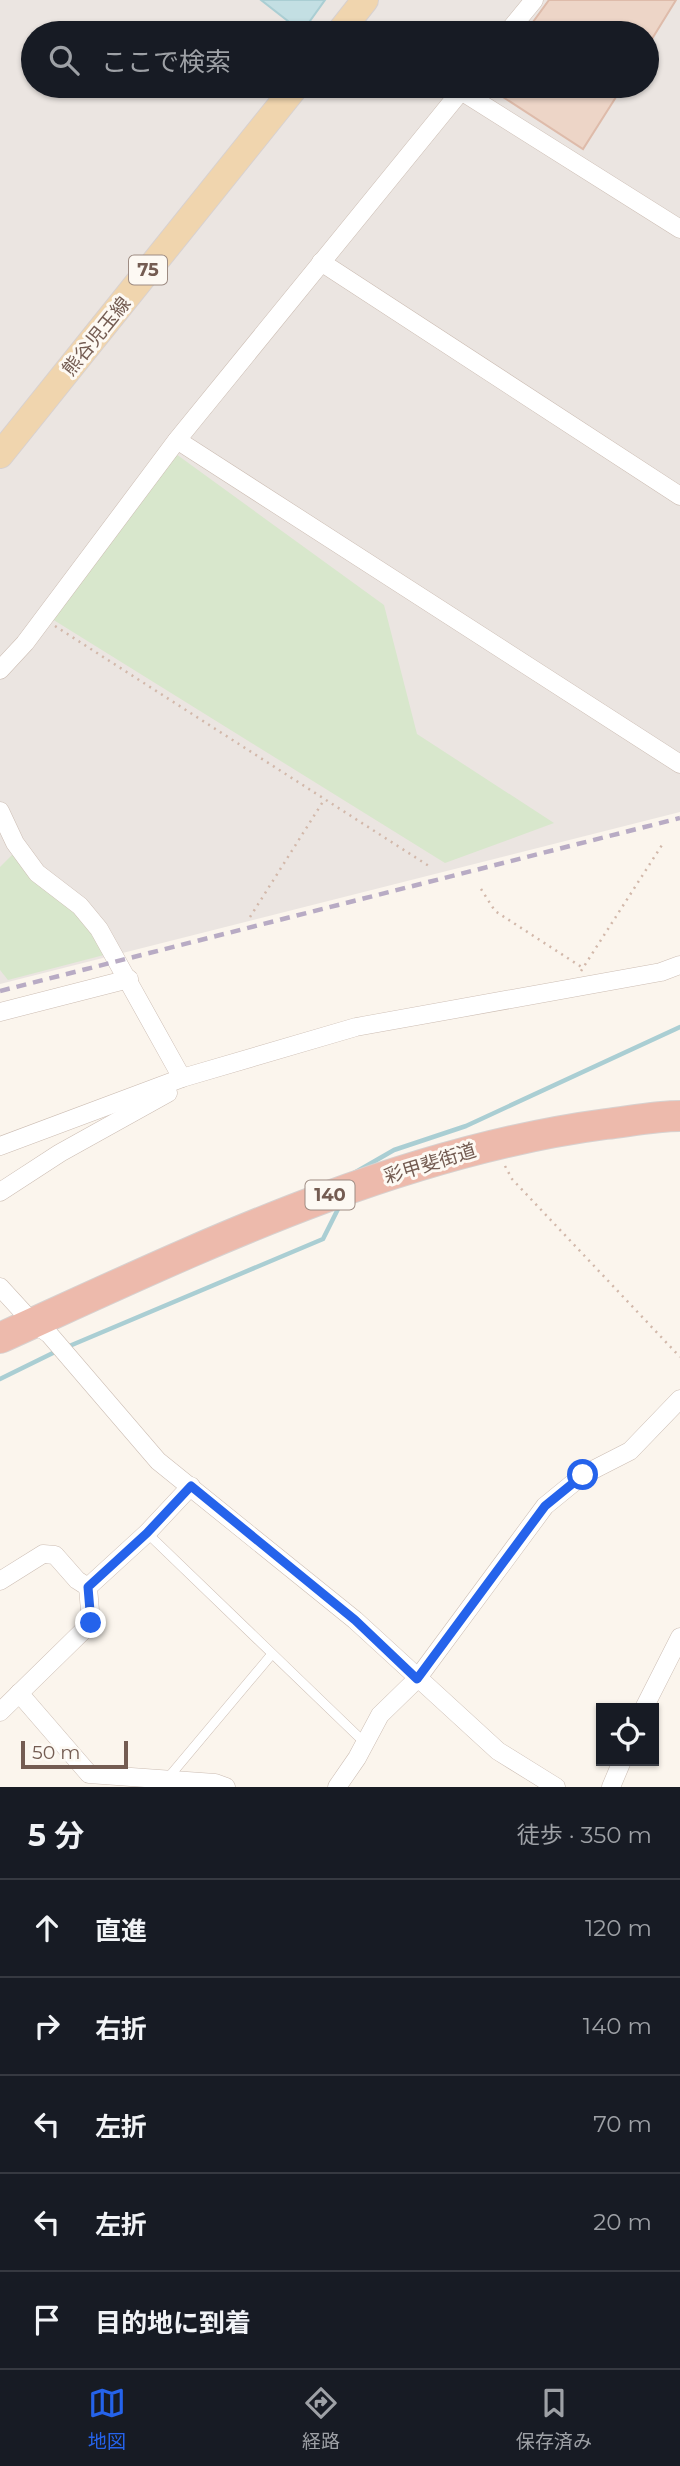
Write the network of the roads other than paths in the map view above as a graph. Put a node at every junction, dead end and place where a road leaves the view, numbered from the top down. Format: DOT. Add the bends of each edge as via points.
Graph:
graph roads {
  1 [pos="365,0"];
  2 [pos="534,0"];
  3 [pos="348,21"];
  4 [pos="517,21"];
  5 [pos="286,98"];
  6 [pos="455,98"];
  7 [pos="478,98"];
  8 [pos="680,229"];
  9 [pos="321,262"];
  10 [pos="177,440"];
  11 [pos="0,455"];
  12 [pos="680,496"];
  13 [pos="0,670"];
  14 [pos="680,764"];
  15 [pos="0,811"];
  16 [pos="680,965"];
  17 [pos="129,979"];
  18 [pos="0,1012"];
  19 [pos="183,1078"];
  20 [pos="680,1116"];
  21 [pos="680,1135"];
  22 [pos="0,1146"];
  23 [pos="0,1192"];
  24 [pos="0,1287"];
  25 [pos="41,1329"];
  26 [pos="0,1338"];
  27 [pos="0,1357"];
  28 [pos="680,1399"];
  29 [pos="191,1486"];
  30 [pos="147,1533"];
  31 [pos="0,1581"];
  32 [pos="88,1587"];
  33 [pos="680,1637"];
  34 [pos="272,1654"];
  35 [pos="417,1679"];
  36 [pos="19,1693"];
  37 [pos="647,1703"];
  38 [pos="0,1712"];
  39 [pos="365,1743"];
  40 [pos="620,1766"];
  41 [pos="166,1780"];
  42 [pos="226,1787"];
  43 [pos="337,1787"];
  44 [pos="556,1787"];
  45 [pos="611,1787"];
  1 -- 3 [label="main road"];
  2 -- 4 [label="street"];
  5 -- 11 [label="main road, 熊谷児玉線 / 75"];
  6 -- 9 [label="street"];
  7 -- 8 [label="street"];
  9 -- 10 [label="street"];
  9 -- 12 [label="street"];
  10 -- 13 [label="street"];
  10 -- 14 [label="street"];
  15 -- 17 [label="street" via="15,843 37,873 80,906"];
  16 -- 19 [label="street" via="356,1027"];
  17 -- 18 [label="street"];
  17 -- 19 [label="street"];
  19 -- 22 [label="street"];
  19 -- 23 [label="street" via="167,1094"];
  20 -- 25 [label="highway, 彩甲斐街道 / 140" via="579,1128 492,1145 340,1191"];
  21 -- 25 [label="highway, 彩甲斐街道 / 140" via="504,1163 333,1213"];
  24 -- 25 [label="street"];
  25 -- 26 [label="highway, 彩甲斐街道 / 140"];
  25 -- 27 [label="highway, 彩甲斐街道 / 140"];
  25 -- 29 [label="street" via="158,1461"];
  28 -- 35 [label="street" via="629,1451 583,1475 545,1506"];
  29 -- 30 [label="street"];
  29 -- 35 [label="street" via="355,1620"];
  30 -- 32 [label="street"];
  30 -- 34 [label="lane"];
  31 -- 32 [label="street" via="43,1555 55,1555"];
  32 -- 36 [label="street" via="91,1623"];
  33 -- 37 [label="street"];
  34 -- 39 [label="lane"];
  34 -- 41 [label="lane"];
  35 -- 39 [label="street" via="380,1715"];
  35 -- 44 [label="street" via="498,1751"];
  36 -- 38 [label="street"];
  36 -- 41 [label="street" via="89,1773"];
  39 -- 43 [label="street"];
  40 -- 45 [label="street"];
  41 -- 42 [label="street"];
}
